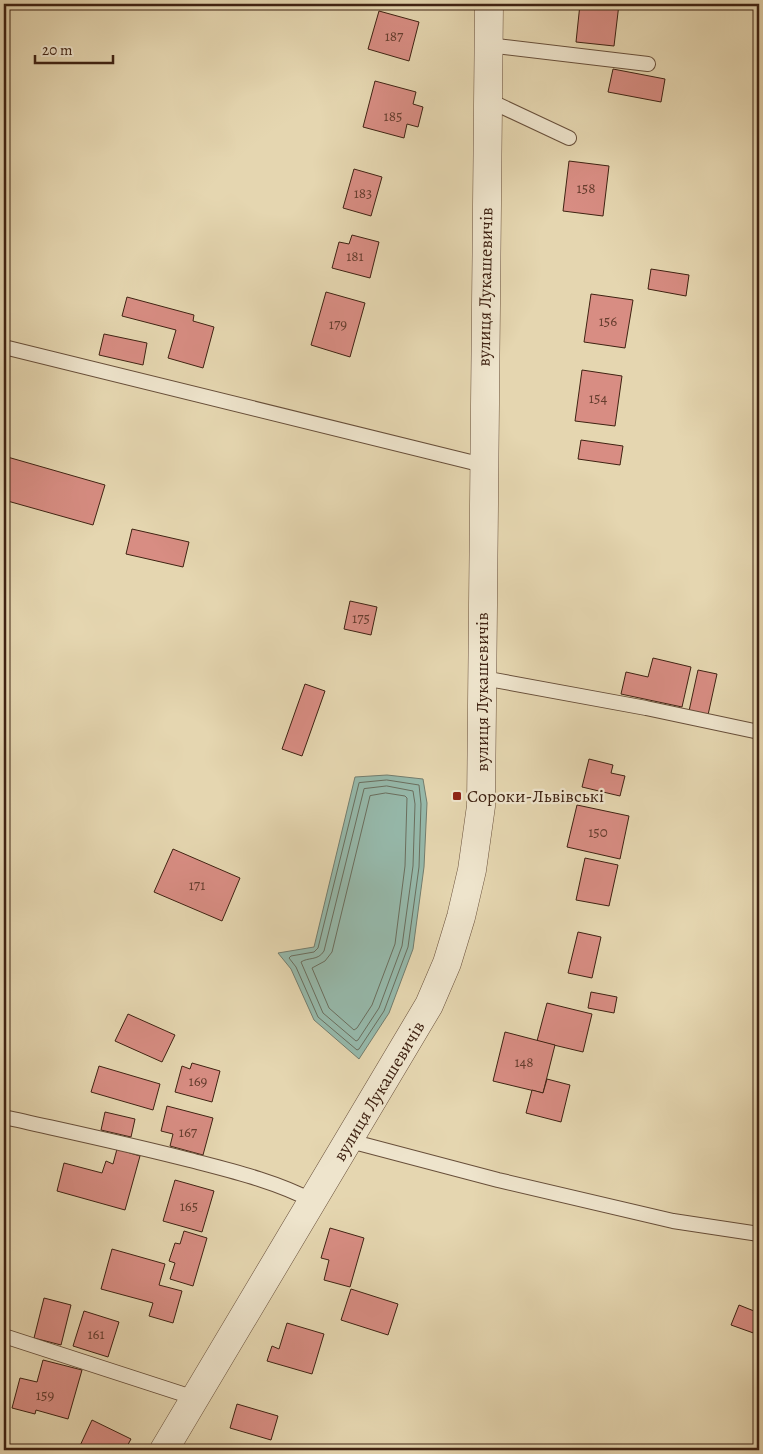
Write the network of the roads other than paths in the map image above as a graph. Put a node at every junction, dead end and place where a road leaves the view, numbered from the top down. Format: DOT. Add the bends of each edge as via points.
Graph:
graph roads {
  1 [pos="489,4"];
  2 [pos="488,45"];
  3 [pos="648,64"];
  4 [pos="488,100"];
  5 [pos="569,138"];
  6 [pos="4,347"];
  7 [pos="483,465"];
  8 [pos="483,678"];
  9 [pos="759,732"];
  10 [pos="4,1117"];
  11 [pos="350,1141"];
  12 [pos="314,1201"];
  13 [pos="759,1234"];
  14 [pos="4,1336"];
  15 [pos="195,1398"];
  16 [pos="164,1450"];
  1 -- 2 [label="street, вулиця Лукашевичів"];
  2 -- 3 [label="lane"];
  2 -- 4 [label="street, вулиця Лукашевичів"];
  4 -- 5 [label="lane"];
  4 -- 7 [label="street, вулиця Лукашевичів"];
  6 -- 7 [label="lane"];
  7 -- 8 [label="street, вулиця Лукашевичів"];
  8 -- 9 [label="lane"];
  8 -- 11 [label="street, вулиця Лукашевичів" via="481,806 462,916 430,1005"];
  10 -- 12 [label="lane" via="133,1145 243,1174"];
  11 -- 12 [label="street, вулиця Лукашевичів"];
  11 -- 13 [label="lane" via="673,1221"];
  12 -- 15 [label="street, вулиця Лукашевичів"];
  14 -- 15 [label="lane"];
  15 -- 16 [label="street, вулиця Лукашевичів"];
}
